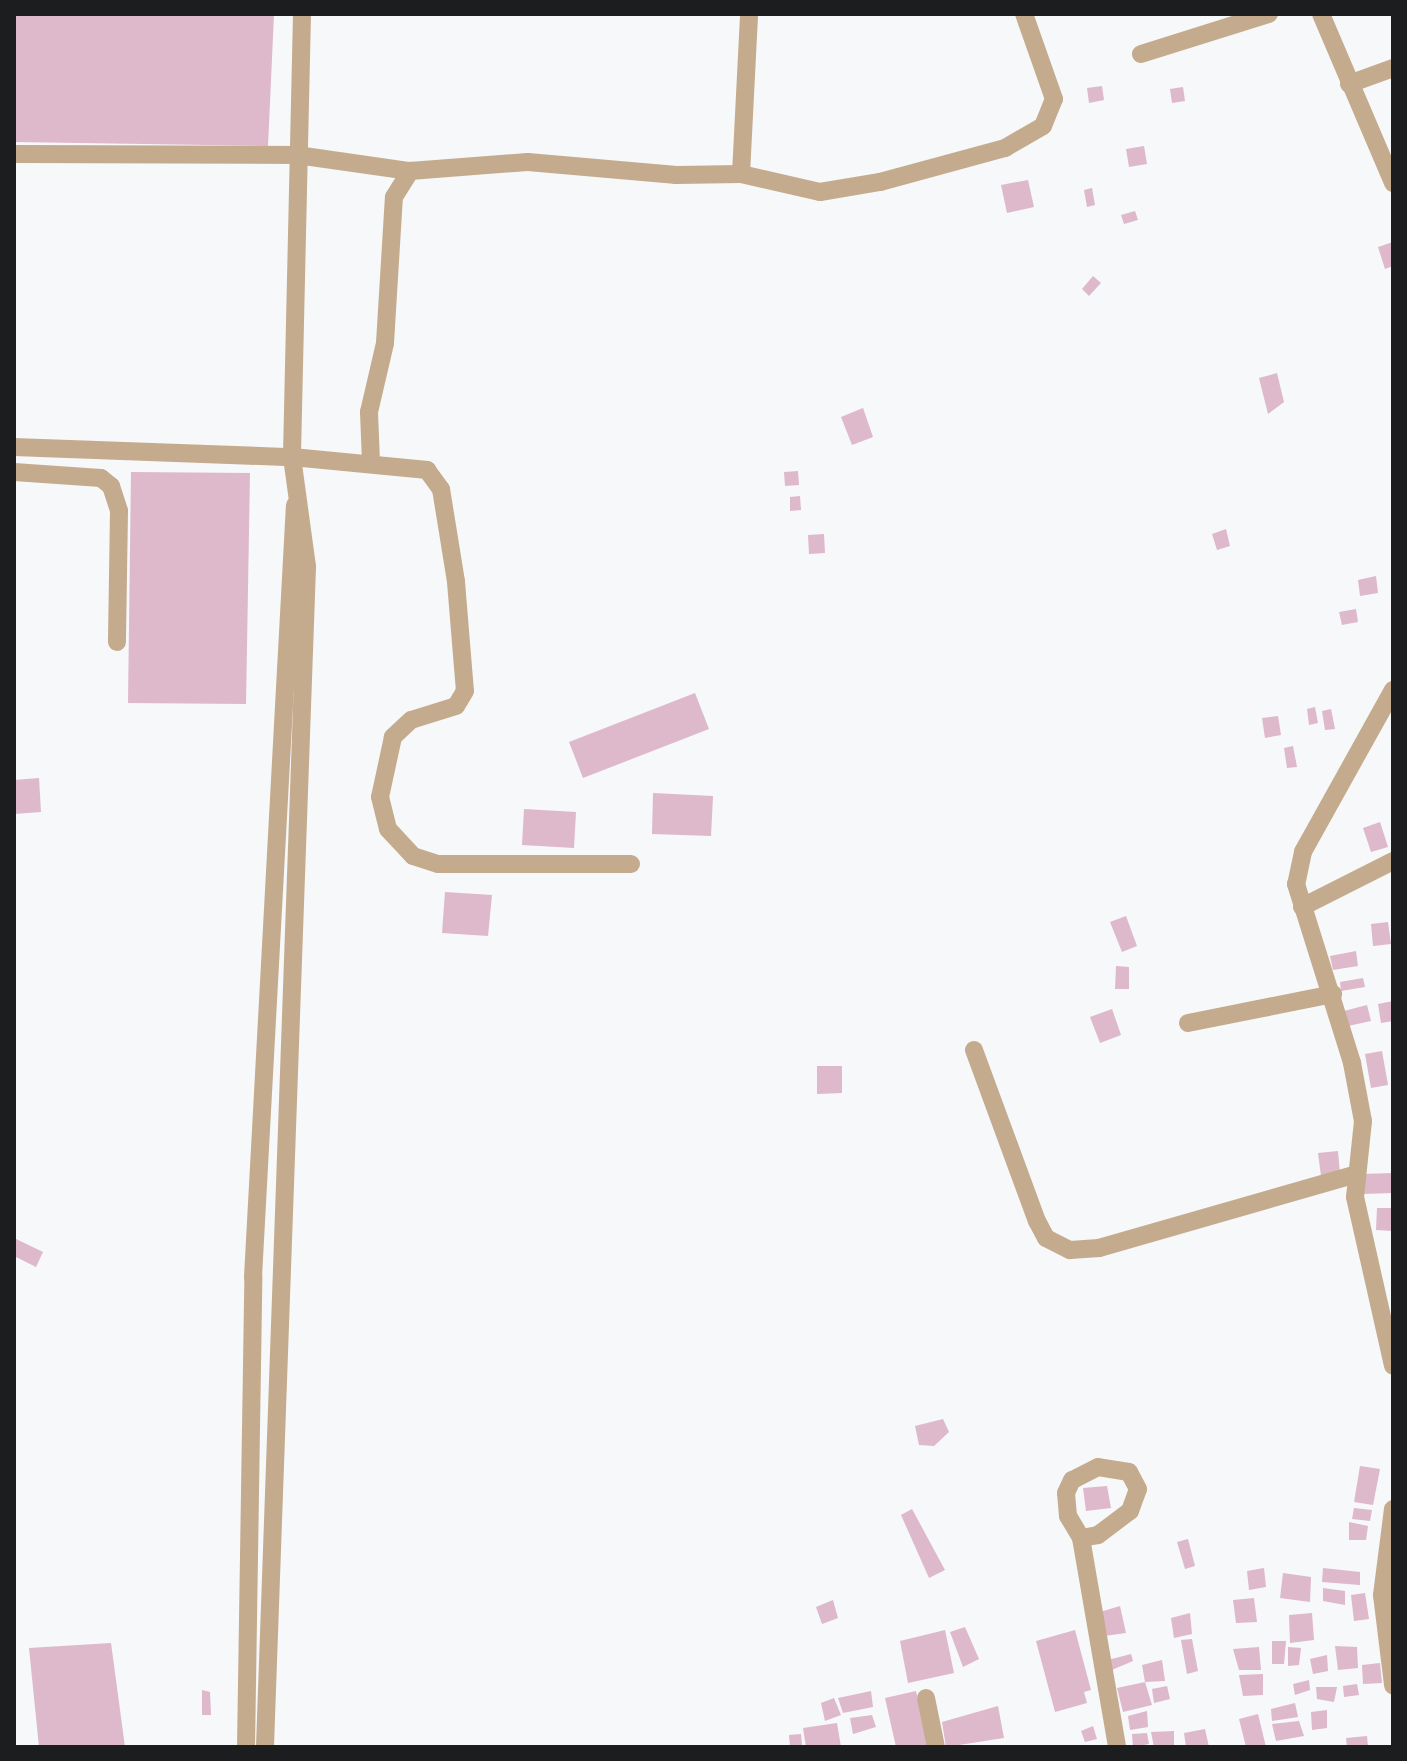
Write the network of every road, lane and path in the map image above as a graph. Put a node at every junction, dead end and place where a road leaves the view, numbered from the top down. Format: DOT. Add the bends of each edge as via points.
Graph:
graph roads {
  1 [pos="302,14"];
  2 [pos="749,14"];
  3 [pos="1024,14"];
  4 [pos="1269,14"];
  5 [pos="1321,14"];
  6 [pos="1141,54"];
  7 [pos="1393,68"];
  8 [pos="1349,84"];
  9 [pos="14,154"];
  10 [pos="297,155"];
  11 [pos="410,171"];
  12 [pos="741,174"];
  13 [pos="1393,183"];
  14 [pos="14,447"];
  15 [pos="292,457"];
  16 [pos="371,462"];
  17 [pos="14,472"];
  18 [pos="296,499"];
  19 [pos="117,642"];
  20 [pos="1393,690"];
  21 [pos="1393,861"];
  22 [pos="631,864"];
  23 [pos="1302,907"];
  24 [pos="1333,994"];
  25 [pos="1188,1023"];
  26 [pos="974,1050"];
  27 [pos="1354,1175"];
  28 [pos="1393,1366"];
  29 [pos="1393,1509"];
  30 [pos="1081,1538"];
  31 [pos="1393,1685"];
  32 [pos="926,1698"];
  33 [pos="246,1747"];
  34 [pos="265,1747"];
  35 [pos="936,1747"];
  36 [pos="1117,1747"];
  1 -- 10 [label="street"];
  2 -- 12 [label="street"];
  3 -- 12 [label="street" via="1054,99 1052,115 1031,137 839,191 799,189"];
  4 -- 6 [label="street"];
  5 -- 8 [label="street"];
  7 -- 8 [label="street"];
  8 -- 13 [label="street"];
  9 -- 10 [label="street"];
  10 -- 11 [label="street"];
  10 -- 15 [label="street"];
  11 -- 12 [label="street" via="528,162 676,175"];
  11 -- 16 [label="street" via="394,197 385,343 369,412"];
  14 -- 15 [label="street"];
  15 -- 16 [label="street"];
  15 -- 18 [label="street"];
  16 -- 22 [label="street" via="427,470 441,489 464,666 465,691 456,706 411,720 388,749 380,797 388,829 413,856 438,864"];
  17 -- 19 [label="street" via="101,478 111,486 119,511"];
  18 -- 33 [label="street" via="288,545 253,1277"];
  18 -- 34 [label="street" via="307,567"];
  20 -- 23 [label="street" via="1303,852 1296,884"];
  21 -- 23 [label="street"];
  23 -- 24 [label="street"];
  24 -- 25 [label="street"];
  24 -- 27 [label="street" via="1363,1121"];
  26 -- 27 [label="street" via="1037,1221 1046,1238 1070,1250 1099,1248"];
  27 -- 28 [label="street"];
  29 -- 31 [label="street" via="1382,1595"];
  30 -- 30 [label="street" via="1130,1511 1138,1489 1129,1472 1098,1467 1072,1480 1068,1516"];
  30 -- 36 [label="street"];
  32 -- 35 [label="street"];
}
